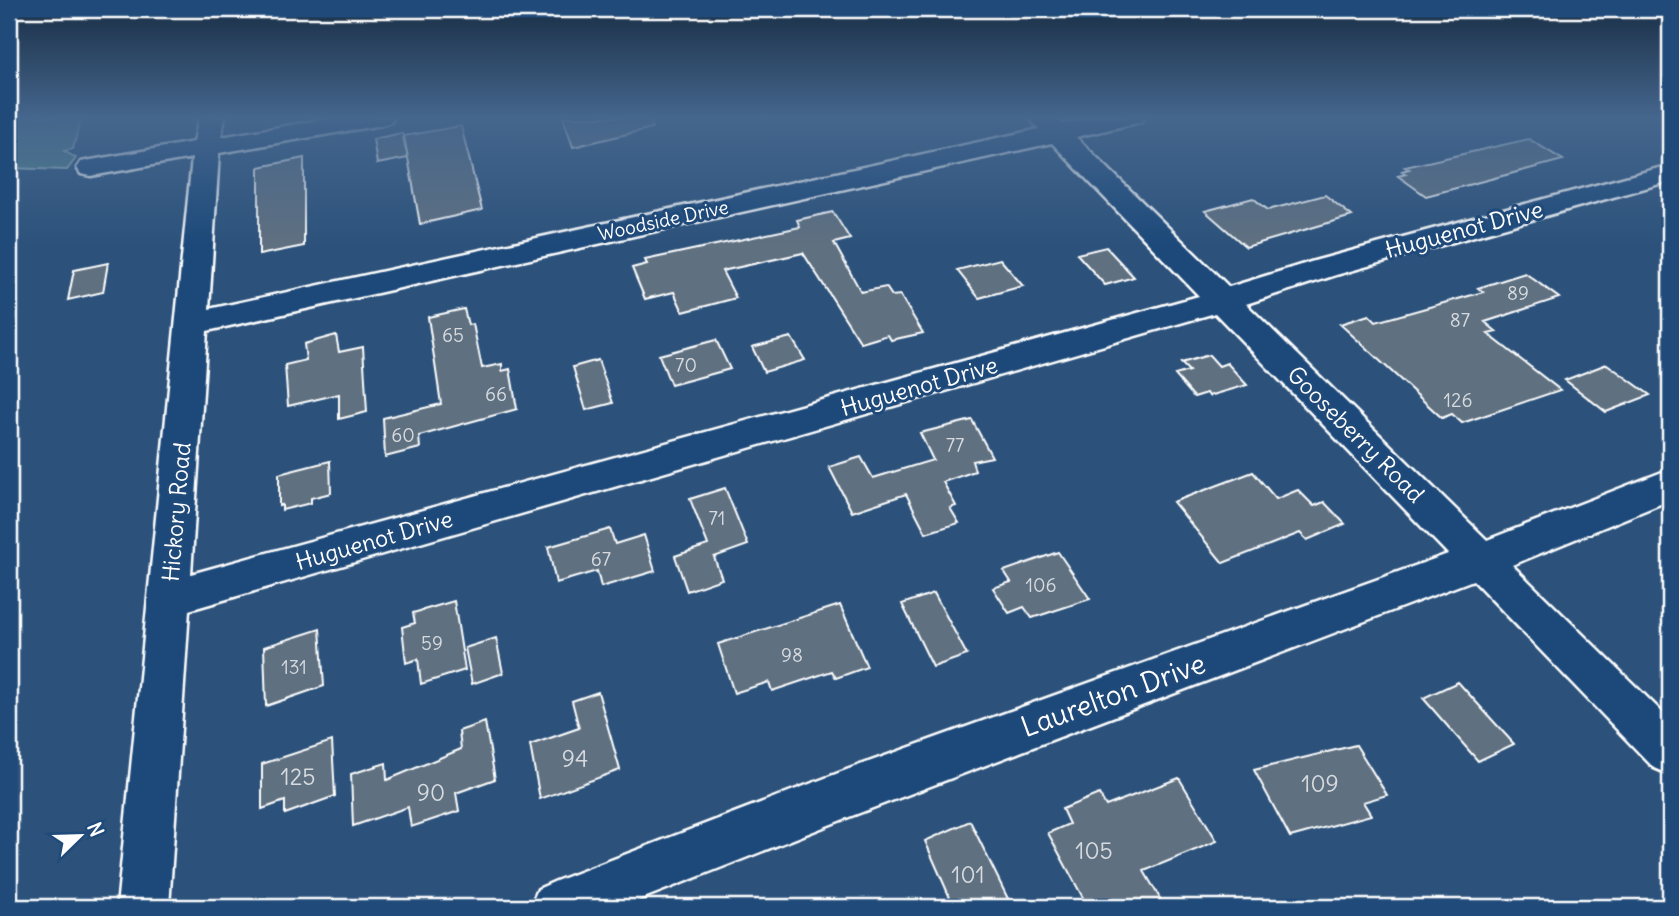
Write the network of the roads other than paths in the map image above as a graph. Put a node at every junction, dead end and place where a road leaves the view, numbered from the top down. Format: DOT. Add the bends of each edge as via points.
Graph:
graph roads {
  1 [pos="122,160"];
  2 [pos="207,160"];
  3 [pos="899,160"];
  4 [pos="1084,160"];
  5 [pos="91,169"];
  6 [pos="1670,173"];
  7 [pos="1223,300"];
  8 [pos="193,323"];
  9 [pos="1670,484"];
  10 [pos="1480,560"];
  11 [pos="168,598"];
  12 [pos="1670,752"];
  13 [pos="144,907"];
  14 [pos="556,907"];
  1 -- 5 [label="street"];
  2 -- 8 [label="street, Hickory Road"];
  3 -- 8 [label="street, Woodside Drive"];
  4 -- 7 [label="street, Gooseberry Road"];
  6 -- 7 [label="street, Huguenot Drive"];
  7 -- 10 [label="street, Gooseberry Road"];
  7 -- 11 [label="street, Huguenot Drive"];
  8 -- 11 [label="street, Hickory Road"];
  9 -- 10 [label="street, Laurelton Drive"];
  10 -- 12 [label="street, Gooseberry Road"];
  10 -- 14 [label="street, Laurelton Drive" via="849,793"];
  11 -- 13 [label="street, Hickory Road"];
}
